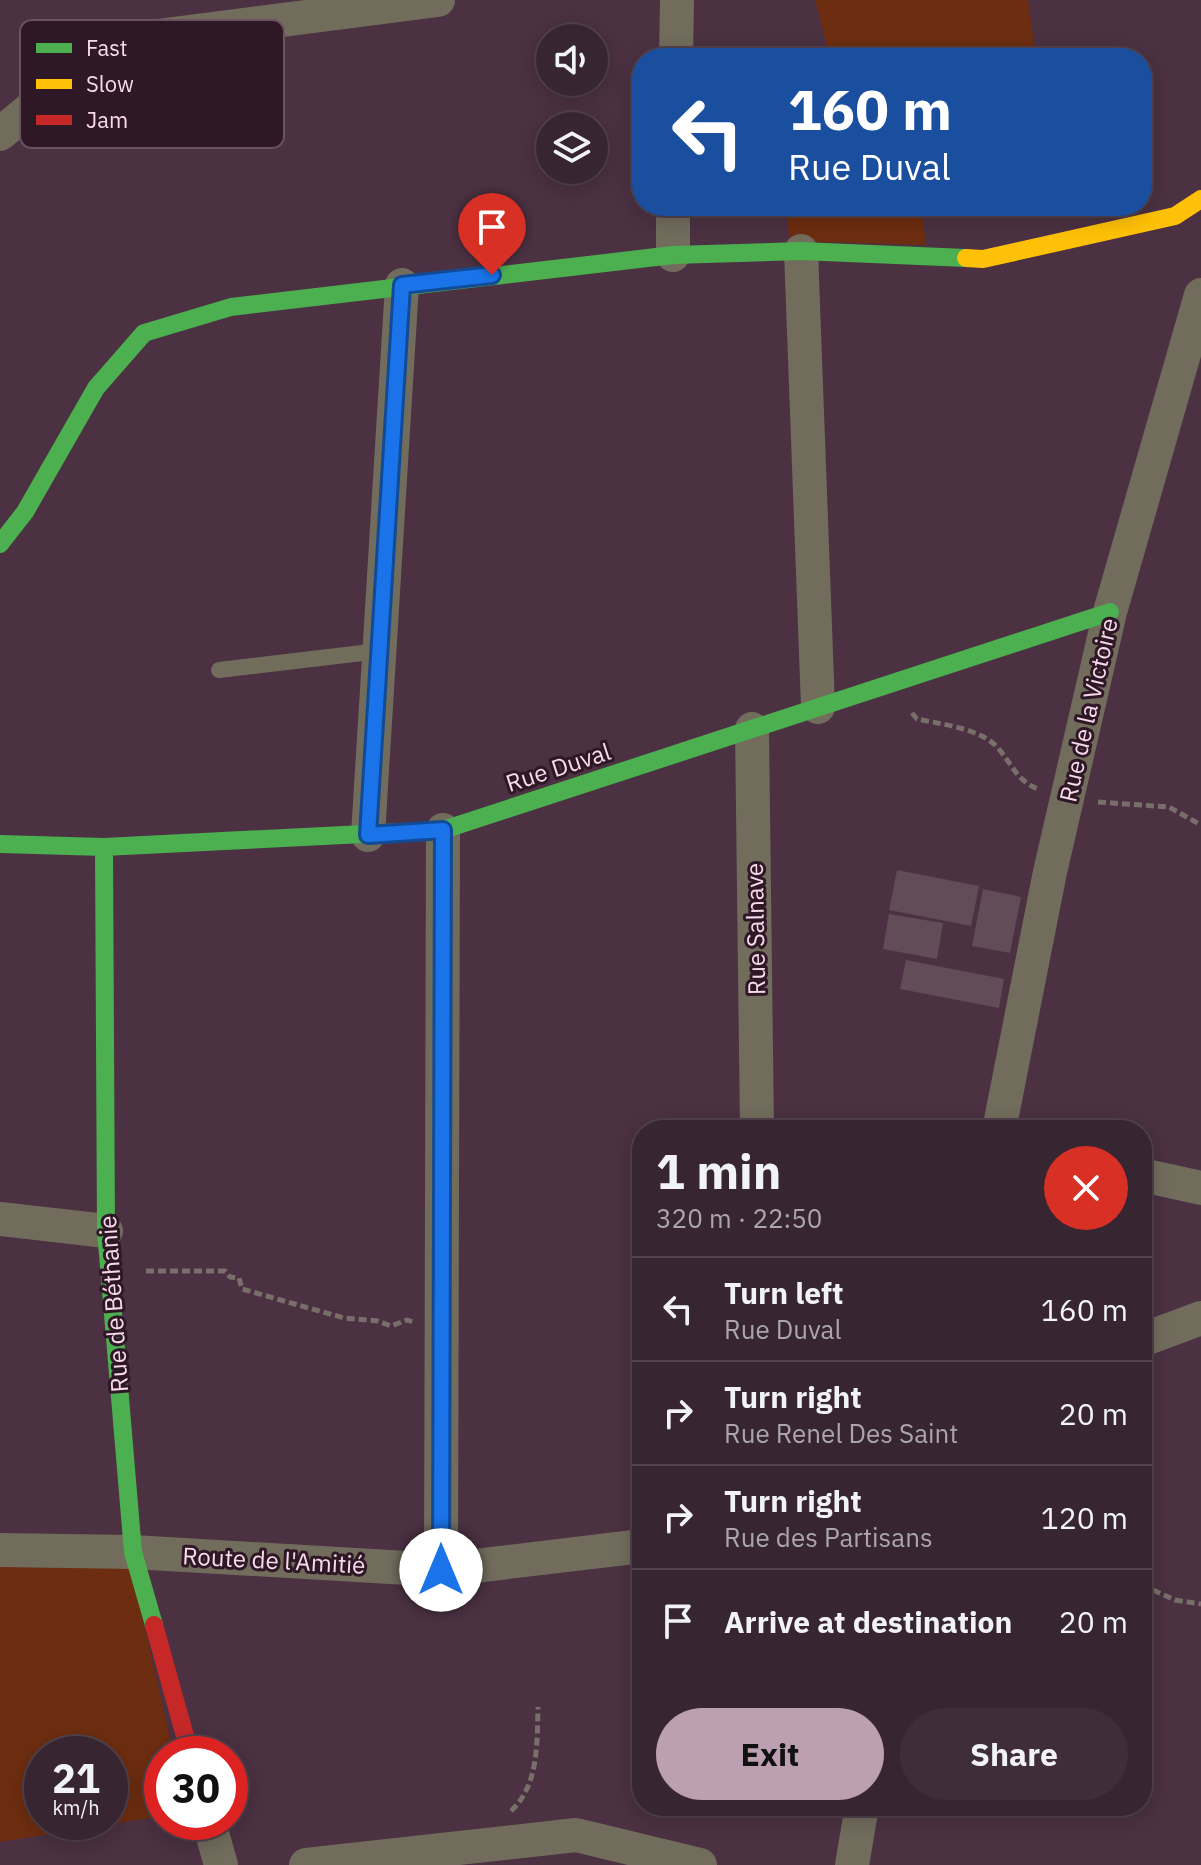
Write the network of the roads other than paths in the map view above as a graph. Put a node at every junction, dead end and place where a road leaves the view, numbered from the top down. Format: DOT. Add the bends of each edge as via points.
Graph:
graph roads {
  1 [pos="438,0"];
  2 [pos="677,0"];
  3 [pos="282,20"];
  4 [pos="676,48"];
  5 [pos="20,117"];
  6 [pos="0,134"];
  7 [pos="1201,199"];
  8 [pos="673,216"];
  9 [pos="801,251"];
  10 [pos="673,255"];
  11 [pos="402,285"];
  12 [pos="1201,295"];
  13 [pos="0,544"];
  14 [pos="1110,612"];
  15 [pos="379,651"];
  16 [pos="219,670"];
  17 [pos="818,707"];
  18 [pos="752,729"];
  19 [pos="443,830"];
  20 [pos="368,835"];
  21 [pos="0,844"];
  22 [pos="104,847"];
  23 [pos="757,1120"];
  24 [pos="1001,1120"];
  25 [pos="1152,1177"];
  26 [pos="1201,1188"];
  27 [pos="0,1219"];
  28 [pos="107,1244"];
  29 [pos="1201,1318"];
  30 [pos="1152,1336"];
  31 [pos="632,1547"];
  32 [pos="0,1550"];
  33 [pos="133,1552"];
  34 [pos="441,1570"];
  35 [pos="185,1736"];
  36 [pos="860,1816"];
  37 [pos="214,1840"];
  38 [pos="221,1865"];
  39 [pos="306,1865"];
  40 [pos="700,1865"];
  41 [pos="852,1865"];
  1 -- 3 [label="street"];
  2 -- 4 [label="street"];
  5 -- 6 [label="street"];
  7 -- 9 [label="street" via="1175,216 983,259"];
  8 -- 10 [label="street"];
  9 -- 10 [label="street"];
  9 -- 17 [label="street"];
  10 -- 11 [label="street"];
  11 -- 13 [label="street" via="231,307 144,333 96,388 25,512"];
  11 -- 15 [label="street"];
  12 -- 14 [label="street, Rue de la Victoire"];
  14 -- 17 [label="street, Rue Duval"];
  14 -- 24 [label="street, Rue de la Victoire"];
  15 -- 16 [label="lane"];
  15 -- 20 [label="street"];
  17 -- 18 [label="street, Rue Duval"];
  18 -- 19 [label="street, Rue Duval"];
  18 -- 23 [label="street, Rue Salnave"];
  19 -- 20 [label="street, Rue Duval"];
  19 -- 34 [label="street"];
  20 -- 22 [label="street, Rue Duval"];
  21 -- 22 [label="street, Rue Duval"];
  22 -- 28 [label="street, Rue de Béthanie"];
  25 -- 26 [label="street"];
  27 -- 28 [label="street"];
  28 -- 33 [label="street, Rue de Béthanie"];
  29 -- 30 [label="street"];
  31 -- 34 [label="street, Route de l'Amitié"];
  32 -- 33 [label="street, Route de l'Amitié"];
  33 -- 34 [label="street, Route de l'Amitié"];
  33 -- 35 [label="street, Rue de Béthanie"];
  36 -- 41 [label="street"];
  37 -- 38 [label="street"];
  39 -- 40 [label="street" via="576,1835"];
}
